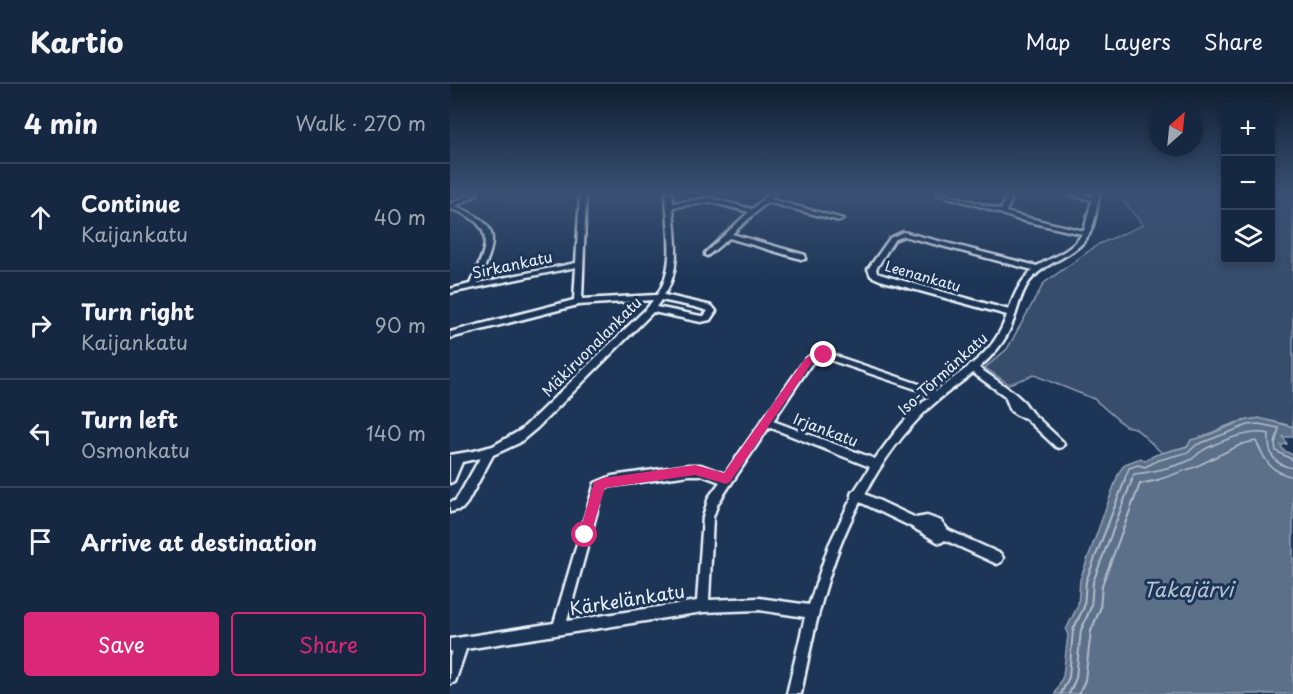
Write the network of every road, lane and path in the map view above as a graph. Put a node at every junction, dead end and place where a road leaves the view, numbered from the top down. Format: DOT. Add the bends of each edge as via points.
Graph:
graph roads {
  1 [pos="484,222"];
  2 [pos="582,222"];
  3 [pos="671,222"];
  4 [pos="742,222"];
  5 [pos="1038,222"];
  6 [pos="1088,222"];
  7 [pos="1085,233"];
  8 [pos="727,236"];
  9 [pos="707,254"];
  10 [pos="803,257"];
  11 [pos="580,264"];
  12 [pos="1038,269"];
  13 [pos="473,286"];
  14 [pos="450,291"];
  15 [pos="660,297"];
  16 [pos="578,302"];
  17 [pos="651,309"];
  18 [pos="1012,314"];
  19 [pos="450,335"];
  20 [pos="972,368"];
  21 [pos="936,396"];
  22 [pos="766,422"];
  23 [pos="1059,444"];
  24 [pos="488,454"];
  25 [pos="454,459"];
  26 [pos="875,464"];
  27 [pos="450,478"];
  28 [pos="726,479"];
  29 [pos="856,495"];
  30 [pos="450,507"];
  31 [pos="997,558"];
  32 [pos="703,606"];
  33 [pos="811,612"];
  34 [pos="559,628"];
  35 [pos="456,645"];
  36 [pos="450,677"];
  37 [pos="794,694"];
  1 -- 13 [label="street" via="489,230 489,245"];
  2 -- 11 [label="street"];
  3 -- 15 [label="street, Mäkiruonalankatu" via="673,263"];
  4 -- 8 [label="street"];
  5 -- 7 [label="street"];
  6 -- 7 [label="street"];
  7 -- 12 [label="street, Iso-Törmänkatu" via="1077,244"];
  8 -- 9 [label="street"];
  8 -- 10 [label="street"];
  11 -- 13 [label="street, Sirkankatu"];
  11 -- 16 [label="street"];
  12 -- 18 [label="street, Iso-Törmänkatu" via="1024,283"];
  12 -- 18 [label="street, Leenankatu" via="903,234 892,239 872,269 880,277"];
  13 -- 14 [label="street, Sirkankatu"];
  15 -- 16 [label="street"];
  15 -- 17 [label="street, Mäkiruonalankatu"];
  15 -- 17 [label="street" via="712,311 701,319"];
  16 -- 19 [label="street"];
  17 -- 24 [label="street, Mäkiruonalankatu" via="526,433"];
  18 -- 20 [label="street, Iso-Törmänkatu" via="997,344"];
  20 -- 21 [label="street, Iso-Törmänkatu"];
  20 -- 23 [label="street" via="1009,394 1016,410 1028,415"];
  21 -- 22 [label="street" via="821,355 808,362"];
  21 -- 26 [label="street, Iso-Törmänkatu"];
  22 -- 26 [label="street, Irjankatu"];
  22 -- 28 [label="street"];
  24 -- 25 [label="street, Mäkiruonalankatu"];
  24 -- 30 [label="street" via="463,499"];
  25 -- 27 [label="street"];
  26 -- 29 [label="street, Iso-Törmänkatu"];
  28 -- 32 [label="street" via="708,517"];
  28 -- 34 [label="street" via="689,470 598,486"];
  29 -- 31 [label="street" via="932,534 944,534"];
  29 -- 33 [label="street, Iso-Törmänkatu" via="825,565"];
  32 -- 33 [label="street, Kärkelänkatu" via="759,604"];
  32 -- 34 [label="street, Kärkelänkatu"];
  33 -- 37 [label="street, Iso-Törmänkatu"];
  34 -- 35 [label="street, Kärkelänkatu"];
  35 -- 36 [label="street"];
}
